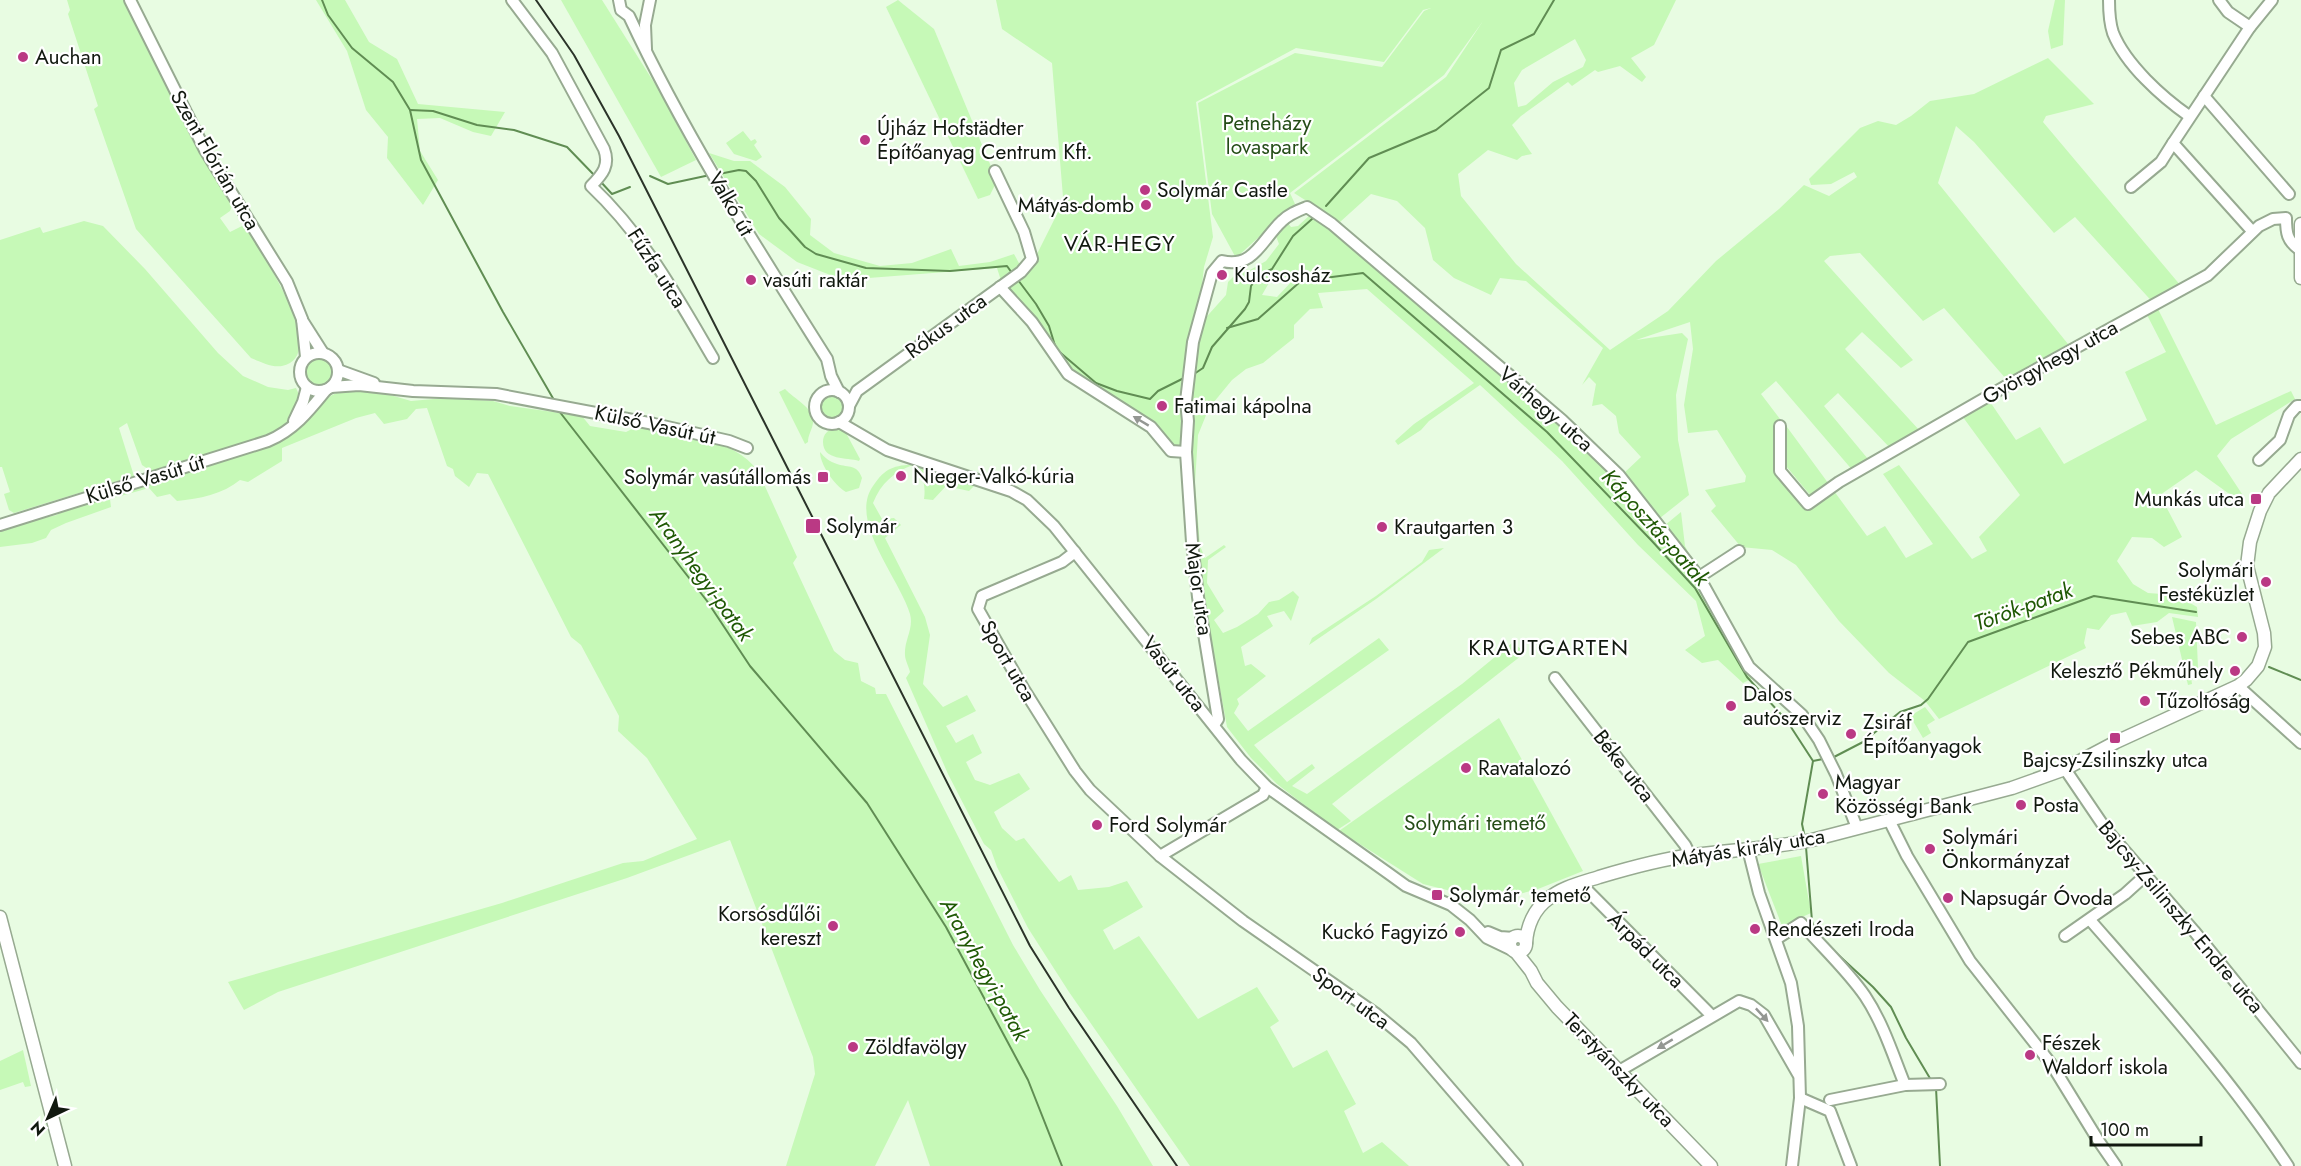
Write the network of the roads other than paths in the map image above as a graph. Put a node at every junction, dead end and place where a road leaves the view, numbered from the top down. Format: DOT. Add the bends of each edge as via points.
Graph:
graph roads {
  1 [pos="130,0"];
  2 [pos="512,0"];
  3 [pos="619,0"];
  4 [pos="2109,0"];
  5 [pos="2219,0"];
  6 [pos="2272,0"];
  7 [pos="649,5"];
  8 [pos="628,16"];
  9 [pos="2250,27"];
  10 [pos="647,58"];
  11 [pos="2204,96"];
  12 [pos="2189,116"];
  13 [pos="2173,143"];
  14 [pos="995,171"];
  15 [pos="2131,187"];
  16 [pos="2289,194"];
  17 [pos="1307,207"];
  18 [pos="2301,224"];
  19 [pos="2252,231"];
  20 [pos="2300,250"];
  21 [pos="2301,278"];
  22 [pos="1000,287"];
  23 [pos="302,319"];
  24 [pos="819,347"];
  25 [pos="323,353"];
  26 [pos="306,357"];
  27 [pos="712,358"];
  28 [pos="338,370"];
  29 [pos="307,387"];
  30 [pos="383,387"];
  31 [pos="328,388"];
  32 [pos="857,391"];
  33 [pos="823,393"];
  34 [pos="840,393"];
  35 [pos="2300,403"];
  36 [pos="849,408"];
  37 [pos="839,422"];
  38 [pos="1780,426"];
  39 [pos="288,431"];
  40 [pos="873,441"];
  41 [pos="747,448"];
  42 [pos="1186,452"];
  43 [pos="2301,459"];
  44 [pos="2259,460"];
  45 [pos="0,525"];
  46 [pos="1740,551"];
  47 [pos="1075,552"];
  48 [pos="1698,578"];
  49 [pos="1555,678"];
  50 [pos="2238,686"];
  51 [pos="1214,725"];
  52 [pos="2301,742"];
  53 [pos="2065,770"];
  54 [pos="1267,787"];
  55 [pos="1889,820"];
  56 [pos="1857,828"];
  57 [pos="1748,849"];
  58 [pos="1690,855"];
  59 [pos="1160,856"];
  60 [pos="2146,875"];
  61 [pos="1580,883"];
  62 [pos="0,917"];
  63 [pos="2090,920"];
  64 [pos="2065,936"];
  65 [pos="1776,939"];
  66 [pos="1518,944"];
  67 [pos="1712,1016"];
  68 [pos="2301,1063"];
  69 [pos="1619,1071"];
  70 [pos="1799,1076"];
  71 [pos="1940,1084"];
  72 [pos="1905,1085"];
  73 [pos="1800,1098"];
  74 [pos="1830,1100"];
  75 [pos="65,1166"];
  76 [pos="1517,1166"];
  77 [pos="1712,1166"];
  78 [pos="1792,1166"];
  79 [pos="1851,1166"];
  80 [pos="2116,1166"];
  81 [pos="2288,1166"];
  1 -- 23 [label="street, Szent Flórián utca" via="205,150 287,282"];
  2 -- 27 [label="street, Fűzfa utca" via="552,53 599,139 607,165 597,180 648,250"];
  3 -- 8 [label="street, Valkó út" via="621,10"];
  4 -- 12 [label="street" via="2113,32 2130,60 2169,102"];
  5 -- 9 [label="street"];
  6 -- 9 [label="street"];
  7 -- 8 [label="street" via="641,16"];
  7 -- 10 [label="street"];
  8 -- 10 [label="street, Valkó út"];
  9 -- 11 [label="street"];
  10 -- 24 [label="street, Valkó út" via="767,266"];
  11 -- 12 [label="street"];
  11 -- 16 [label="street"];
  12 -- 13 [label="street"];
  13 -- 15 [label="street" via="2161,162"];
  13 -- 19 [label="street"];
  14 -- 22 [label="street, Rókus utca" via="1024,232 1032,259"];
  17 -- 42 [label="street, Major utca" via="1280,222 1245,260 1221,261 1212,273 1193,342"];
  17 -- 48 [label="street, Várhegy utca" via="1562,420 1619,475"];
  18 -- 20 [label="main road"];
  19 -- 20 [label="street, Györgyhegy utca" via="2266,221 2286,218 2289,240"];
  19 -- 38 [label="street, Györgyhegy utca" via="2208,275 2006,386 1839,482 1808,504 1780,471"];
  20 -- 21 [label="main road"];
  22 -- 32 [label="street, Rókus utca"];
  42 -- 22 [label="street, one-way" via="1171,451 1151,426 1068,374 1032,322"];
  23 -- 25 [label="street, Szent Flórián utca"];
  23 -- 26 [label="street, Szent Flórián utca"];
  24 -- 33 [label="street" via="824,369"];
  24 -- 34 [label="street"];
  25 -- 26 [label="street"];
  25 -- 28 [label="street" via="332,358"];
  26 -- 29 [label="street" via="300,373"];
  28 -- 30 [label="street, Külső Vasút út"];
  28 -- 31 [label="street"];
  29 -- 31 [label="street"];
  29 -- 39 [label="street" via="300,412"];
  30 -- 31 [label="street, Külső Vasút út"];
  30 -- 41 [label="street, Külső Vasút út" via="496,394 556,404 718,438"];
  31 -- 39 [label="street, Külső Vasút út"];
  32 -- 34 [label="street, Rókus utca"];
  32 -- 36 [label="street, Rókus utca"];
  33 -- 34 [label="street"];
  33 -- 37 [label="street" via="816,403 819,417 829,423"];
  34 -- 36 [label="street"];
  35 -- 44 [label="street" via="2289,415 2280,440"];
  36 -- 37 [label="street"];
  36 -- 40 [label="street, Vasút utca"];
  37 -- 40 [label="street, Vasút utca"];
  39 -- 45 [label="street, Külső Vasút út" via="268,441"];
  40 -- 47 [label="street, Vasút utca" via="895,453 1019,495 1040,511"];
  42 -- 51 [label="street, Major utca" via="1198,597 1218,719"];
  43 -- 50 [label="main road, Mátyás király utca" via="2269,494 2250,542 2247,566 2265,647 2258,666"];
  46 -- 48 [label="street"];
  47 -- 51 [label="street, Vasút utca"];
  47 -- 59 [label="street, Sport utca" via="1062,562 982,596 978,609 1075,771"];
  48 -- 56 [label="street, Várhegy utca" via="1749,667 1802,715 1825,749"];
  49 -- 58 [label="street, Béke utca"];
  50 -- 52 [label="street"];
  50 -- 53 [label="main road, Mátyás király utca"];
  51 -- 54 [label="street, Vasút utca"];
  53 -- 55 [label="main road, Mátyás király utca"];
  53 -- 60 [label="street, Bajcsy-Zsilinszky Endre utca" via="2105,828"];
  54 -- 59 [label="street" via="1263,795"];
  54 -- 66 [label="street, Vasút utca" via="1406,886 1451,905 1487,938"];
  55 -- 56 [label="main road, Mátyás király utca"];
  55 -- 80 [label="street" via="1970,961 2052,1065"];
  56 -- 57 [label="main road, Mátyás király utca" via="1792,844"];
  57 -- 58 [label="main road, Mátyás király utca"];
  57 -- 65 [label="street"];
  58 -- 61 [label="main road, Mátyás király utca"];
  59 -- 76 [label="street, Sport utca" via="1411,1042"];
  60 -- 63 [label="street"];
  60 -- 68 [label="street, Bajcsy-Zsilinszky Endre utca"];
  61 -- 66 [label="main road, Mátyás király utca" via="1546,900"];
  61 -- 67 [label="street, Árpád utca"];
  62 -- 75 [label="main road"];
  63 -- 64 [label="street"];
  63 -- 81 [label="street" via="2228,1082"];
  65 -- 70 [label="street" via="1791,983 1798,1026"];
  65 -- 72 [label="street" via="1801,923 1841,967 1865,997"];
  66 -- 69 [label="main road, Terstyánszky utca" via="1545,993"];
  67 -- 69 [label="street, one-way"];
  67 -- 70 [label="street, one-way" via="1739,1001 1751,1005 1764,1015"];
  69 -- 77 [label="main road, Terstyánszky utca"];
  70 -- 73 [label="street"];
  71 -- 72 [label="street"];
  72 -- 74 [label="street"];
  73 -- 78 [label="street"];
  73 -- 79 [label="street" via="1830,1111"];
}
